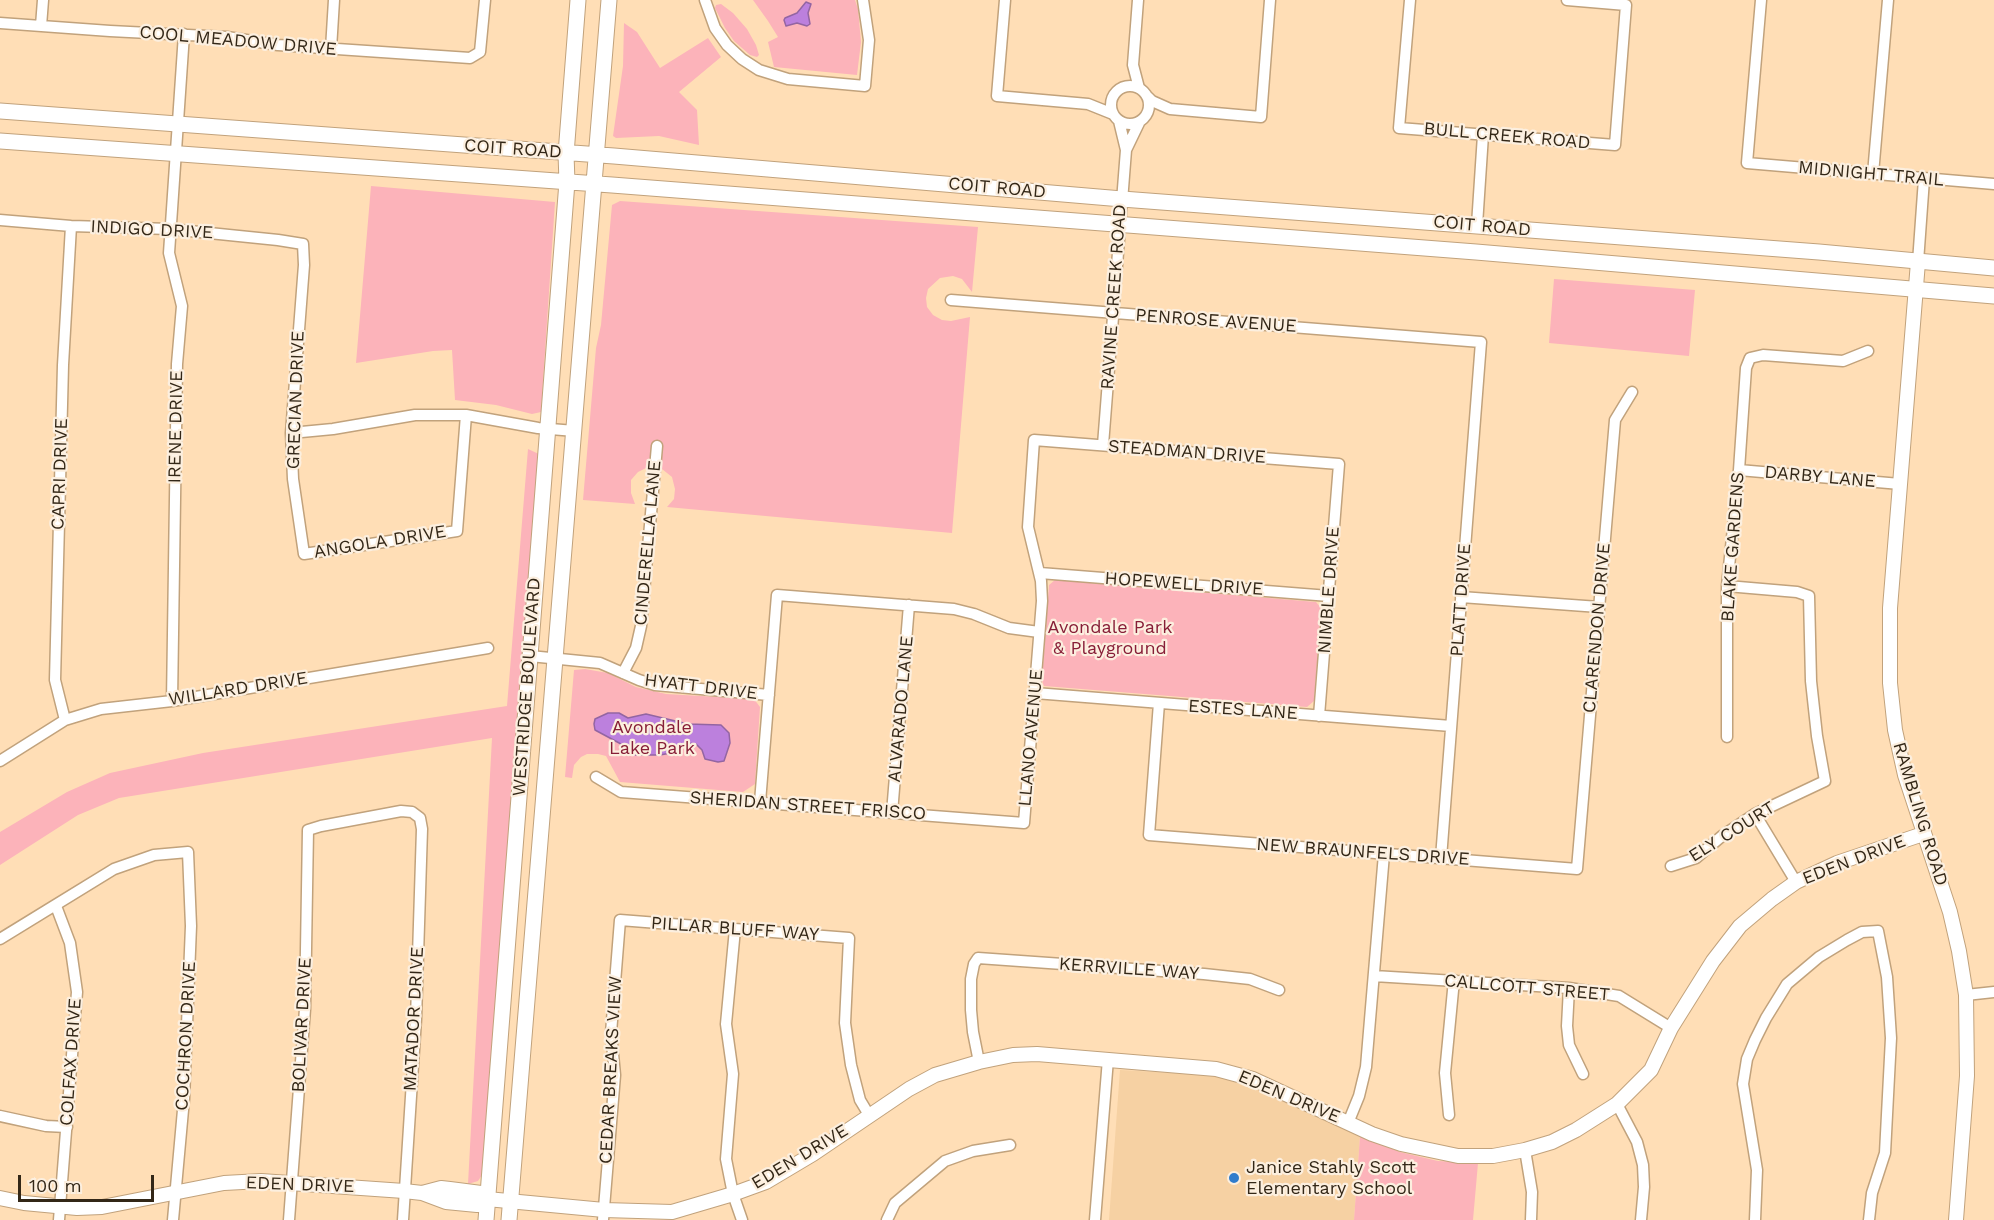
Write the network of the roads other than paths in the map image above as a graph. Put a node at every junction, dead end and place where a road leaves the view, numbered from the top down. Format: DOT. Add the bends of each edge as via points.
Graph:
graph roads {
  1 [pos="43,0"];
  2 [pos="334,0"];
  3 [pos="485,0"];
  4 [pos="578,0"];
  5 [pos="609,0"];
  6 [pos="705,0"];
  7 [pos="863,0"];
  8 [pos="1005,0"];
  9 [pos="1138,0"];
  10 [pos="1270,0"];
  11 [pos="1410,0"];
  12 [pos="1567,0"];
  13 [pos="1761,0"];
  14 [pos="1888,0"];
  15 [pos="0,23"];
  16 [pos="41,26"];
  17 [pos="184,34"];
  18 [pos="331,49"];
  19 [pos="1133,65"];
  20 [pos="1138,88"];
  21 [pos="1117,92"];
  22 [pos="1148,97"];
  23 [pos="1088,104"];
  24 [pos="1170,109"];
  25 [pos="0,111"];
  26 [pos="1116,118"];
  27 [pos="1143,120"];
  28 [pos="177,124"];
  29 [pos="1483,135"];
  30 [pos="0,141"];
  31 [pos="1126,150"];
  32 [pos="175,154"];
  33 [pos="566,154"];
  34 [pos="598,155"];
  35 [pos="1873,174"];
  36 [pos="1924,179"];
  37 [pos="567,182"];
  38 [pos="595,184"];
  39 [pos="1994,184"];
  40 [pos="1122,199"];
  41 [pos="0,220"];
  42 [pos="1120,225"];
  43 [pos="1478,225"];
  44 [pos="71,226"];
  45 [pos="170,229"];
  46 [pos="303,244"];
  47 [pos="1476,252"];
  48 [pos="1918,262"];
  49 [pos="1994,268"];
  50 [pos="1916,290"];
  51 [pos="1994,296"];
  52 [pos="951,300"];
  53 [pos="1113,313"];
  54 [pos="1481,342"];
  55 [pos="1868,351"];
  56 [pos="1632,392"];
  57 [pos="466,415"];
  58 [pos="548,429"];
  59 [pos="575,431"];
  60 [pos="291,433"];
  61 [pos="1034,440"];
  62 [pos="1103,445"];
  63 [pos="657,446"];
  64 [pos="1339,464"];
  65 [pos="1739,470"];
  66 [pos="1900,484"];
  67 [pos="304,554"];
  68 [pos="1040,573"];
  69 [pos="1728,586"];
  70 [pos="1329,596"];
  71 [pos="1461,597"];
  72 [pos="909,605"];
  73 [pos="1599,607"];
  74 [pos="1040,632"];
  75 [pos="488,648"];
  76 [pos="530,656"];
  77 [pos="557,658"];
  78 [pos="623,673"];
  79 [pos="1035,693"];
  80 [pos="769,694"];
  81 [pos="172,700"];
  82 [pos="1159,703"];
  83 [pos="1319,716"];
  84 [pos="65,720"];
  85 [pos="1451,726"];
  86 [pos="1727,737"];
  87 [pos="0,761"];
  88 [pos="596,777"];
  89 [pos="760,802"];
  90 [pos="892,813"];
  91 [pos="1755,814"];
  92 [pos="420,818"];
  93 [pos="1024,823"];
  94 [pos="1923,834"];
  95 [pos="1384,854"];
  96 [pos="1441,858"];
  97 [pos="1671,866"];
  98 [pos="1577,869"];
  99 [pos="1796,882"];
  100 [pos="56,906"];
  101 [pos="620,920"];
  102 [pos="735,929"];
  103 [pos="0,939"];
  104 [pos="1374,975"];
  105 [pos="1454,980"];
  106 [pos="1569,988"];
  107 [pos="1279,990"];
  108 [pos="1994,992"];
  109 [pos="1966,995"];
  110 [pos="1671,1028"];
  111 [pos="1108,1059"];
  112 [pos="979,1062"];
  113 [pos="1584,1074"];
  114 [pos="1617,1104"];
  115 [pos="869,1115"];
  116 [pos="1449,1115"];
  117 [pos="0,1116"];
  118 [pos="1348,1123"];
  119 [pos="67,1127"];
  120 [pos="1010,1145"];
  121 [pos="1525,1150"];
  122 [pos="292,1182"];
  123 [pos="175,1191"];
  124 [pos="404,1191"];
  125 [pos="734,1194"];
  126 [pos="0,1198"];
  127 [pos="487,1200"];
  128 [pos="511,1201"];
  129 [pos="60,1214"];
  130 [pos="603,1215"];
  131 [pos="173,1220"];
  132 [pos="289,1220"];
  133 [pos="403,1220"];
  134 [pos="486,1220"];
  135 [pos="509,1220"];
  136 [pos="742,1220"];
  137 [pos="887,1220"];
  138 [pos="1095,1220"];
  139 [pos="1531,1220"];
  140 [pos="1641,1220"];
  141 [pos="1755,1220"];
  142 [pos="1869,1220"];
  143 [pos="1956,1220"];
  1 -- 16 [label="street"];
  2 -- 18 [label="street"];
  3 -- 18 [label="street, COOL MEADOW DRIVE" via="480,52 475,56"];
  4 -- 33 [label="main road, WESTRIDGE BOULEVARD"];
  5 -- 34 [label="main road, WESTRIDGE BOULEVARD"];
  6 -- 7 [label="street" via="715,28 727,45 759,70 788,79 865,86 868,39"];
  8 -- 23 [label="street" via="997,96"];
  9 -- 19 [label="street"];
  10 -- 24 [label="street" via="1261,117"];
  11 -- 29 [label="street, BULL CREEK ROAD" via="1399,128"];
  12 -- 29 [label="street, BULL CREEK ROAD" via="1626,5 1615,145"];
  13 -- 35 [label="street, MIDNIGHT TRAIL" via="1747,163"];
  14 -- 35 [label="street"];
  15 -- 16 [label="street, COOL MEADOW DRIVE"];
  16 -- 17 [label="street, COOL MEADOW DRIVE"];
  17 -- 18 [label="street, COOL MEADOW DRIVE"];
  17 -- 28 [label="street, IRENE DRIVE"];
  19 -- 20 [label="street"];
  19 -- 21 [label="street"];
  20 -- 21 [label="street" via="1129,86"];
  20 -- 22 [label="street"];
  21 -- 23 [label="street"];
  21 -- 26 [label="street" via="1111,104"];
  22 -- 24 [label="street"];
  22 -- 27 [label="street" via="1150,107"];
  23 -- 26 [label="street"];
  24 -- 27 [label="street"];
  25 -- 28 [label="main road, COIT ROAD"];
  26 -- 27 [label="street" via="1129,125"];
  26 -- 31 [label="street, RAVINE CREEK ROAD"];
  27 -- 31 [label="street, RAVINE CREEK ROAD"];
  28 -- 32 [label="street, IRENE DRIVE"];
  28 -- 33 [label="main road, COIT ROAD"];
  29 -- 43 [label="street"];
  30 -- 32 [label="main road, COIT ROAD"];
  31 -- 40 [label="street, RAVINE CREEK ROAD"];
  32 -- 37 [label="main road, COIT ROAD"];
  32 -- 45 [label="street, IRENE DRIVE"];
  33 -- 34 [label="main road, COIT ROAD"];
  33 -- 37 [label="main road, WESTRIDGE BOULEVARD"];
  34 -- 38 [label="main road, WESTRIDGE BOULEVARD"];
  34 -- 40 [label="main road, COIT ROAD"];
  35 -- 36 [label="street, MIDNIGHT TRAIL"];
  36 -- 39 [label="street, MIDNIGHT TRAIL"];
  36 -- 48 [label="street"];
  37 -- 38 [label="main road, COIT ROAD"];
  37 -- 58 [label="main road, WESTRIDGE BOULEVARD"];
  38 -- 42 [label="main road, COIT ROAD"];
  38 -- 59 [label="main road, WESTRIDGE BOULEVARD"];
  40 -- 42 [label="street, RAVINE CREEK ROAD"];
  40 -- 43 [label="main road, COIT ROAD"];
  41 -- 44 [label="street, INDIGO DRIVE"];
  42 -- 47 [label="main road, COIT ROAD"];
  42 -- 53 [label="street, RAVINE CREEK ROAD"];
  43 -- 47 [label="main road"];
  43 -- 48 [label="main road, COIT ROAD"];
  44 -- 45 [label="street, INDIGO DRIVE"];
  44 -- 84 [label="street, CAPRI DRIVE" via="63,365 55,680"];
  45 -- 46 [label="street, INDIGO DRIVE"];
  45 -- 81 [label="street, IRENE DRIVE" via="169,253 182,306 177,364"];
  46 -- 60 [label="street, GRECIAN DRIVE"];
  47 -- 50 [label="main road, COIT ROAD"];
  48 -- 49 [label="main road, COIT ROAD"];
  48 -- 50 [label="street, RAMBLING ROAD"];
  50 -- 51 [label="main road, COIT ROAD"];
  50 -- 66 [label="street, RAMBLING ROAD"];
  52 -- 53 [label="street, PENROSE AVENUE"];
  53 -- 54 [label="street, PENROSE AVENUE"];
  53 -- 62 [label="street, RAVINE CREEK ROAD"];
  54 -- 71 [label="street, PLATT DRIVE"];
  55 -- 65 [label="street, BLAKE GARDENS" via="1843,361 1763,355 1750,358 1746,368"];
  56 -- 73 [label="street, CLARENDON DRIVE" via="1615,420"];
  57 -- 58 [label="street"];
  57 -- 60 [label="street" via="415,416"];
  57 -- 67 [label="street, ANGOLA DRIVE" via="457,531"];
  58 -- 59 [label="street"];
  58 -- 76 [label="main road, WESTRIDGE BOULEVARD"];
  59 -- 77 [label="main road, WESTRIDGE BOULEVARD"];
  60 -- 67 [label="street, GRECIAN DRIVE"];
  61 -- 62 [label="street, STEADMAN DRIVE"];
  61 -- 68 [label="street, LLANO AVENUE" via="1028,527"];
  62 -- 64 [label="street, STEADMAN DRIVE"];
  63 -- 78 [label="street, CINDERELLA LANE" via="641,626 636,648"];
  64 -- 70 [label="street, NIMBLE DRIVE"];
  65 -- 66 [label="street, DARBY LANE"];
  65 -- 69 [label="street, BLAKE GARDENS"];
  66 -- 94 [label="street, RAMBLING ROAD" via="1890,608 1890,683 1905,775"];
  68 -- 70 [label="street, HOPEWELL DRIVE"];
  68 -- 74 [label="street, LLANO AVENUE"];
  69 -- 86 [label="street, BLAKE GARDENS"];
  69 -- 91 [label="street, ELY COURT" via="1809,596 1811,681 1825,781"];
  70 -- 83 [label="street, NIMBLE DRIVE"];
  71 -- 73 [label="street"];
  71 -- 85 [label="street, PLATT DRIVE"];
  72 -- 74 [label="street" via="962,610 1010,628"];
  72 -- 80 [label="street" via="777,595"];
  72 -- 90 [label="street, ALVARADO LANE"];
  73 -- 98 [label="street, CLARENDON DRIVE"];
  74 -- 79 [label="street, LLANO AVENUE"];
  75 -- 81 [label="street, WILLARD DRIVE"];
  76 -- 77 [label="street, HYATT DRIVE"];
  76 -- 127 [label="main road, WESTRIDGE BOULEVARD"];
  77 -- 78 [label="street, HYATT DRIVE" via="600,663"];
  77 -- 128 [label="main road, WESTRIDGE BOULEVARD"];
  78 -- 80 [label="street, HYATT DRIVE" via="655,685"];
  79 -- 82 [label="street, ESTES LANE"];
  79 -- 93 [label="street, LLANO AVENUE"];
  80 -- 89 [label="street"];
  81 -- 84 [label="street, WILLARD DRIVE" via="102,709"];
  82 -- 83 [label="street, ESTES LANE"];
  82 -- 95 [label="street, NEW BRAUNFELS DRIVE" via="1149,835"];
  83 -- 85 [label="street, ESTES LANE"];
  84 -- 87 [label="street, WILLARD DRIVE"];
  85 -- 96 [label="street, PLATT DRIVE"];
  88 -- 89 [label="street, SHERIDAN STREET FRISCO" via="621,792"];
  89 -- 90 [label="street, SHERIDAN STREET FRISCO"];
  90 -- 93 [label="street, SHERIDAN STREET FRISCO"];
  91 -- 97 [label="street, ELY COURT" via="1696,858"];
  91 -- 99 [label="street"];
  92 -- 122 [label="street, BOLIVAR DRIVE" via="401,811 308,830 305,1009"];
  92 -- 124 [label="street, MATADOR DRIVE" via="416,1019"];
  94 -- 99 [label="street, EDEN DRIVE" via="1837,863"];
  94 -- 109 [label="street, RAMBLING ROAD" via="1950,912"];
  95 -- 96 [label="street, NEW BRAUNFELS DRIVE"];
  95 -- 104 [label="street"];
  96 -- 98 [label="street, NEW BRAUNFELS DRIVE"];
  99 -- 110 [label="street, EDEN DRIVE" via="1740,926"];
  100 -- 103 [label="street"];
  100 -- 119 [label="street, COLFAX DRIVE" via="70,943 77,992"];
  100 -- 123 [label="street, COCHRON DRIVE" via="114,869 154,855 188,852 191,927 184,1099"];
  101 -- 102 [label="street, PILLAR BLUFF WAY"];
  101 -- 130 [label="street, CEDAR BREAKS VIEW" via="611,1033 615,1075"];
  102 -- 115 [label="street, PILLAR BLUFF WAY" via="849,938 845,1023 860,1100"];
  102 -- 125 [label="street" via="726,1024 733,1074 726,1159"];
  104 -- 105 [label="street, CALLCOTT STREET"];
  104 -- 118 [label="street" via="1366,1067"];
  105 -- 106 [label="street, CALLCOTT STREET"];
  105 -- 116 [label="street" via="1445,1073"];
  106 -- 110 [label="street, CALLCOTT STREET" via="1619,996"];
  106 -- 113 [label="street" via="1569,1045"];
  107 -- 112 [label="street, KERRVILLE WAY" via="1250,979 1204,974 978,958 971,979 971,1010"];
  108 -- 109 [label="street"];
  109 -- 143 [label="street, RAMBLING ROAD" via="1967,1076"];
  110 -- 114 [label="street, EDEN DRIVE" via="1652,1070"];
  111 -- 112 [label="street, EDEN DRIVE" via="1037,1054"];
  111 -- 118 [label="street, EDEN DRIVE" via="1235,1073"];
  111 -- 138 [label="street"];
  112 -- 115 [label="street, EDEN DRIVE" via="935,1075"];
  114 -- 121 [label="street, EDEN DRIVE" via="1576,1130"];
  114 -- 140 [label="street" via="1637,1142 1643,1165"];
  115 -- 125 [label="street, EDEN DRIVE" via="766,1182"];
  117 -- 119 [label="street"];
  118 -- 121 [label="street, EDEN DRIVE" via="1428,1151 1458,1156 1493,1156"];
  119 -- 129 [label="street, COLFAX DRIVE"];
  120 -- 137 [label="street" via="973,1151 945,1161 895,1203"];
  121 -- 139 [label="street" via="1532,1192"];
  122 -- 123 [label="street, EDEN DRIVE" via="224,1183"];
  122 -- 124 [label="street, EDEN DRIVE"];
  122 -- 132 [label="street, BOLIVAR DRIVE"];
  123 -- 129 [label="street, EDEN DRIVE"];
  123 -- 131 [label="street, COCHRON DRIVE"];
  124 -- 127 [label="street, EDEN DRIVE" via="446,1202 482,1205"];
  124 -- 133 [label="street, MATADOR DRIVE"];
  125 -- 130 [label="street, EDEN DRIVE" via="672,1212"];
  125 -- 136 [label="street"];
  126 -- 129 [label="street, EDEN DRIVE"];
  127 -- 128 [label="street, EDEN DRIVE"];
  127 -- 134 [label="main road, WESTRIDGE BOULEVARD"];
  128 -- 130 [label="street, EDEN DRIVE"];
  128 -- 135 [label="main road, WESTRIDGE BOULEVARD"];
  141 -- 142 [label="street" via="1756,1170 1743,1083 1755,1040 1787,984 1847,940 1863,932 1878,931 1887,977 1891,1038 1885,1153 1872,1192"];
}
